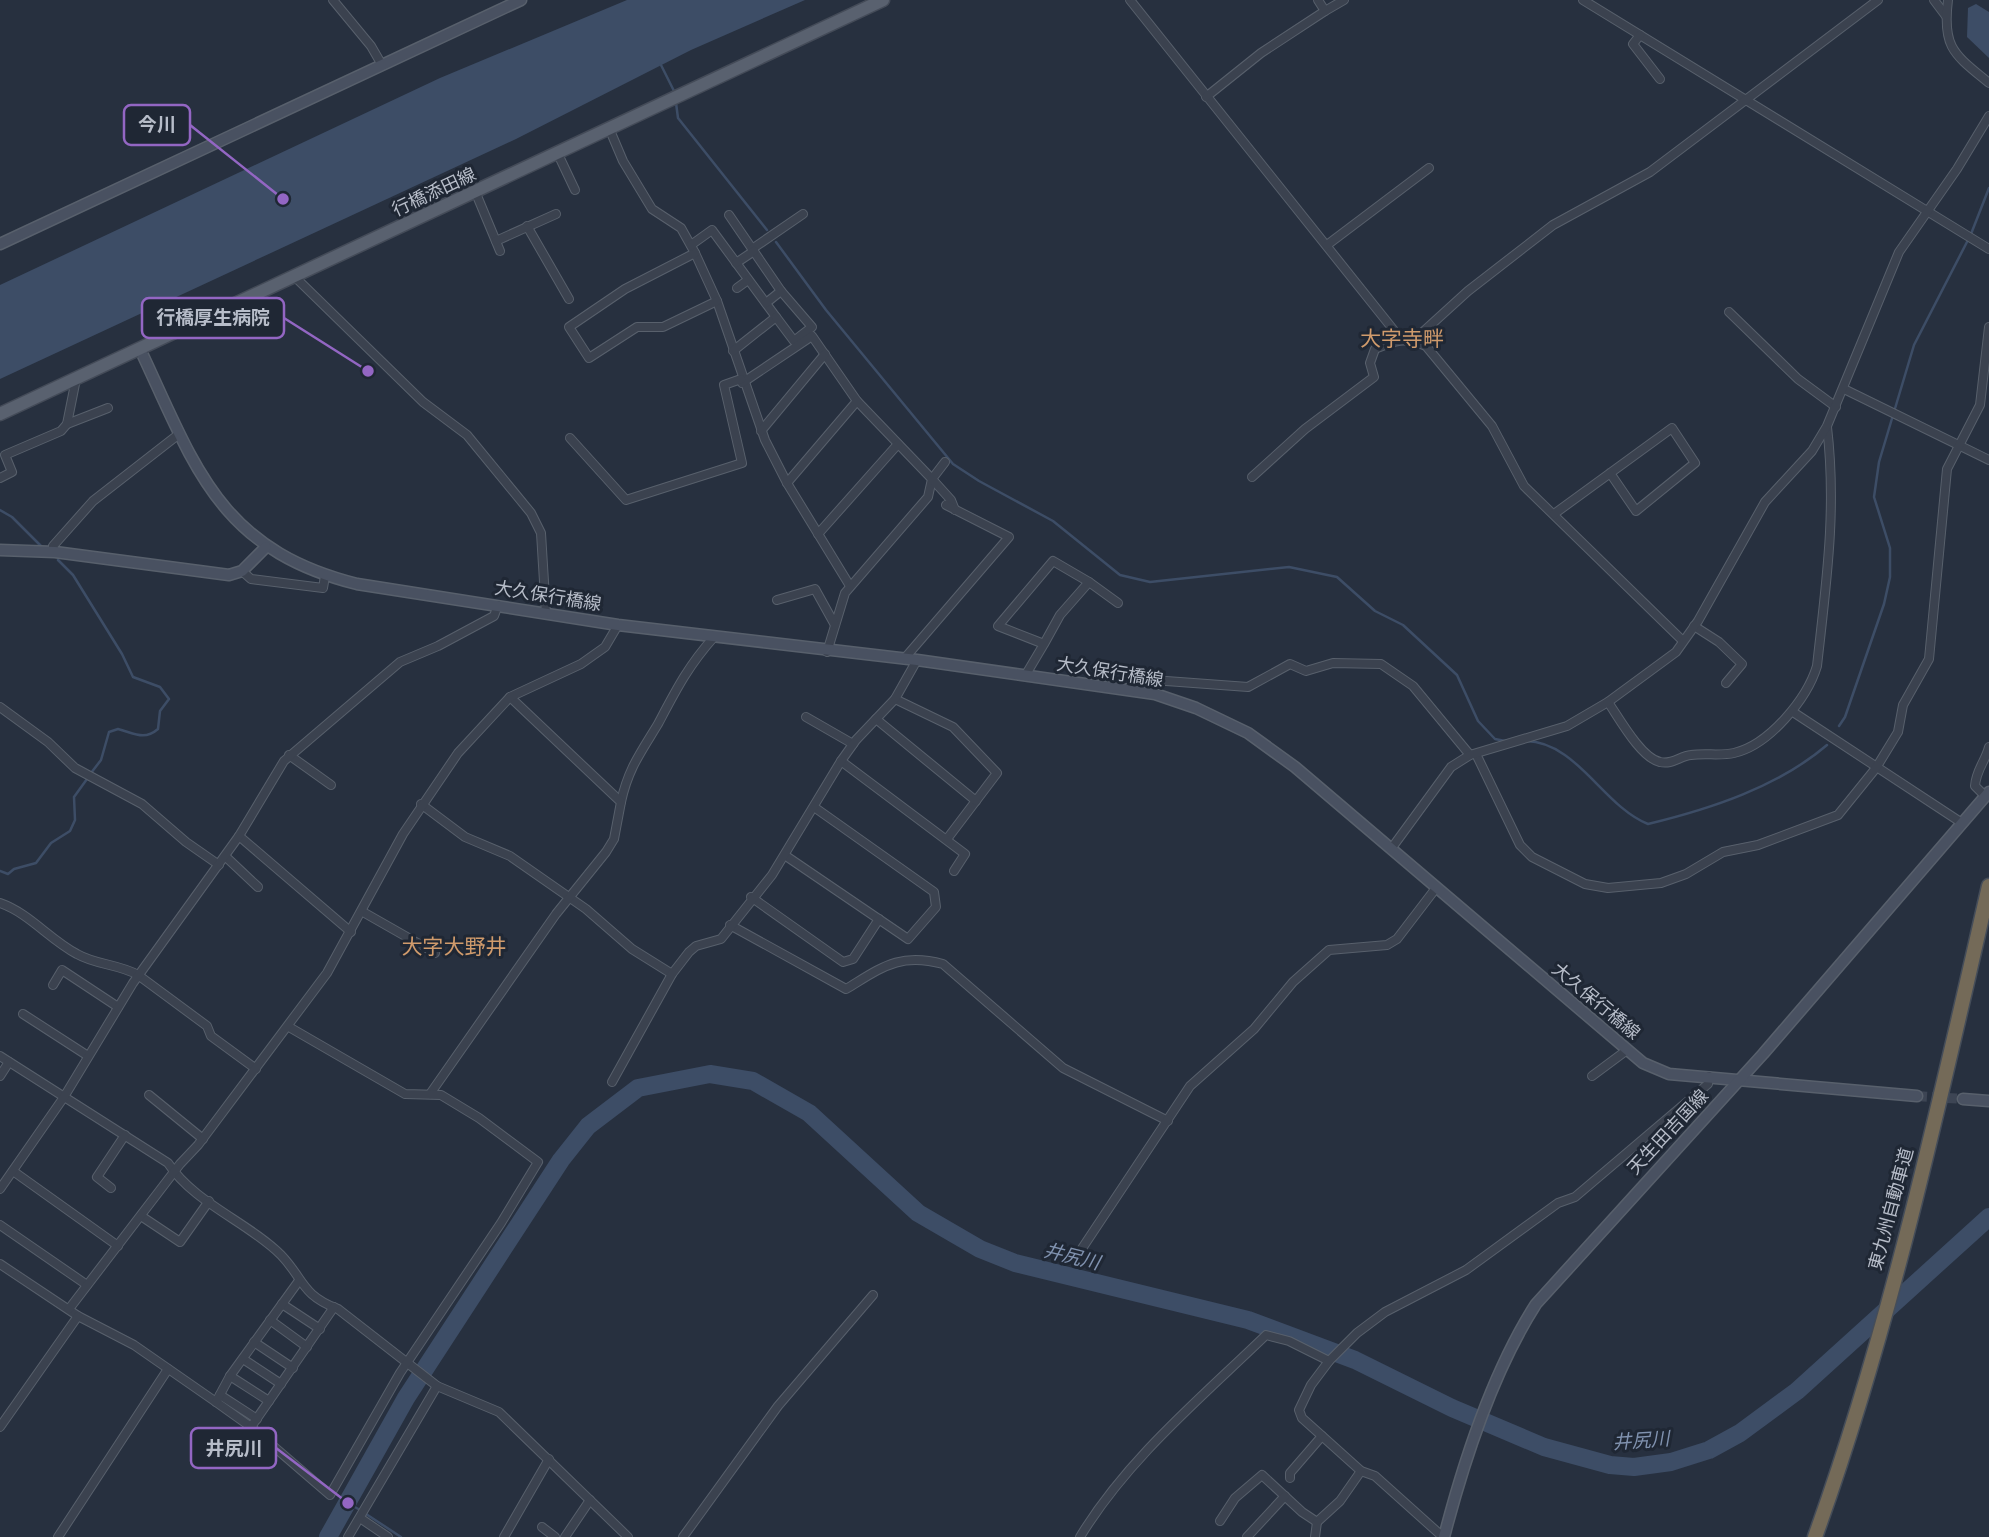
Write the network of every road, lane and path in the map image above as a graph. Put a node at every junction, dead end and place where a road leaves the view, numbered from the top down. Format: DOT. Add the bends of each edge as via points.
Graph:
graph roads {
  1 [pos="333,0"];
  2 [pos="521,0"];
  3 [pos="883,0"];
  4 [pos="1130,0"];
  5 [pos="1318,0"];
  6 [pos="1345,0"];
  7 [pos="1583,0"];
  8 [pos="1878,0"];
  9 [pos="1934,0"];
  10 [pos="1948,0"];
  11 [pos="1325,10"];
  12 [pos="1946,16"];
  13 [pos="1640,35"];
  14 [pos="383,65"];
  15 [pos="1660,79"];
  16 [pos="1989,83"];
  17 [pos="1206,97"];
  18 [pos="1746,100"];
  19 [pos="1989,116"];
  20 [pos="609,128"];
  21 [pos="557,152"];
  22 [pos="1429,168"];
  23 [pos="575,190"];
  24 [pos="475,191"];
  25 [pos="1926,211"];
  26 [pos="556,214"];
  27 [pos="803,214"];
  28 [pos="729,215"];
  29 [pos="527,226"];
  30 [pos="496,241"];
  31 [pos="0,244"];
  32 [pos="1327,245"];
  33 [pos="693,249"];
  34 [pos="1989,249"];
  35 [pos="753,250"];
  36 [pos="499,251"];
  37 [pos="736,263"];
  38 [pos="295,277"];
  39 [pos="748,279"];
  40 [pos="737,288"];
  41 [pos="782,291"];
  42 [pos="569,299"];
  43 [pos="717,301"];
  44 [pos="766,303"];
  45 [pos="1729,312"];
  46 [pos="775,317"];
  47 [pos="1989,327"];
  48 [pos="1400,338"];
  49 [pos="1413,341"];
  50 [pos="140,349"];
  51 [pos="733,351"];
  52 [pos="825,354"];
  53 [pos="76,379"];
  54 [pos="742,381"];
  55 [pos="1843,389"];
  56 [pos="857,401"];
  57 [pos="1836,407"];
  58 [pos="108,408"];
  59 [pos="0,414"];
  60 [pos="67,424"];
  61 [pos="1826,426"];
  62 [pos="761,431"];
  63 [pos="179,434"];
  64 [pos="570,438"];
  65 [pos="898,444"];
  66 [pos="1958,446"];
  67 [pos="1989,460"];
  68 [pos="945,462"];
  69 [pos="1610,473"];
  70 [pos="1252,477"];
  71 [pos="0,478"];
  72 [pos="932,480"];
  73 [pos="787,483"];
  74 [pos="946,505"];
  75 [pos="955,510"];
  76 [pos="1554,514"];
  77 [pos="818,534"];
  78 [pos="266,547"];
  79 [pos="0,550"];
  80 [pos="55,552"];
  81 [pos="242,571"];
  82 [pos="325,576"];
  83 [pos="1089,582"];
  84 [pos="850,586"];
  85 [pos="777,600"];
  86 [pos="1118,603"];
  87 [pos="498,605"];
  88 [pos="546,614"];
  89 [pos="618,625"];
  90 [pos="835,625"];
  91 [pos="1694,626"];
  92 [pos="714,637"];
  93 [pos="1683,641"];
  94 [pos="1044,644"];
  95 [pos="827,652"];
  96 [pos="904,659"];
  97 [pos="917,660"];
  98 [pos="1025,676"];
  99 [pos="1726,683"];
  100 [pos="1126,690"];
  101 [pos="510,696"];
  102 [pos="895,699"];
  103 [pos="1608,702"];
  104 [pos="0,707"];
  105 [pos="1793,712"];
  106 [pos="806,717"];
  107 [pos="876,719"];
  108 [pos="853,744"];
  109 [pos="1989,747"];
  110 [pos="289,755"];
  111 [pos="1473,756"];
  112 [pos="841,761"];
  113 [pos="1876,768"];
  114 [pos="331,785"];
  115 [pos="1987,794"];
  116 [pos="976,801"];
  117 [pos="621,802"];
  118 [pos="421,804"];
  119 [pos="814,807"];
  120 [pos="1962,823"];
  121 [pos="239,836"];
  122 [pos="947,839"];
  123 [pos="1391,849"];
  124 [pos="225,856"];
  125 [pos="786,856"];
  126 [pos="219,864"];
  127 [pos="954,871"];
  128 [pos="1989,886"];
  129 [pos="258,887"];
  130 [pos="1436,888"];
  131 [pos="569,897"];
  132 [pos="751,897"];
  133 [pos="0,903"];
  134 [pos="363,912"];
  135 [pos="878,919"];
  136 [pos="730,925"];
  137 [pos="351,932"];
  138 [pos="435,953"];
  139 [pos="672,974"];
  140 [pos="138,975"];
  141 [pos="53,985"];
  142 [pos="118,1007"];
  143 [pos="23,1014"];
  144 [pos="289,1027"];
  145 [pos="1627,1050"];
  146 [pos="0,1056"];
  147 [pos="89,1056"];
  148 [pos="9,1062"];
  149 [pos="256,1069"];
  150 [pos="0,1076"];
  151 [pos="1592,1076"];
  152 [pos="1709,1076"];
  153 [pos="1739,1081"];
  154 [pos="612,1082"];
  155 [pos="430,1094"];
  156 [pos="149,1095"];
  157 [pos="1917,1096"];
  158 [pos="64,1097"];
  159 [pos="1963,1099"];
  160 [pos="1989,1101"];
  161 [pos="1168,1121"];
  162 [pos="125,1135"];
  163 [pos="203,1139"];
  164 [pos="13,1171"];
  165 [pos="174,1172"];
  166 [pos="111,1188"];
  167 [pos="0,1189"];
  168 [pos="209,1201"];
  169 [pos="141,1216"];
  170 [pos="0,1224"];
  171 [pos="118,1246"];
  172 [pos="1079,1253"];
  173 [pos="0,1264"];
  174 [pos="298,1282"];
  175 [pos="87,1284"];
  176 [pos="873,1294"];
  177 [pos="282,1304"];
  178 [pos="334,1307"];
  179 [pos="69,1309"];
  180 [pos="78,1316"];
  181 [pos="270,1321"];
  182 [pos="320,1329"];
  183 [pos="254,1342"];
  184 [pos="307,1347"];
  185 [pos="243,1359"];
  186 [pos="1330,1360"];
  187 [pos="408,1364"];
  188 [pos="168,1368"];
  189 [pos="293,1368"];
  190 [pos="230,1376"];
  191 [pos="281,1384"];
  192 [pos="435,1384"];
  193 [pos="218,1398"];
  194 [pos="269,1401"];
  195 [pos="257,1419"];
  196 [pos="0,1427"];
  197 [pos="251,1427"];
  198 [pos="1322,1436"];
  199 [pos="549,1459"];
  200 [pos="1361,1471"];
  201 [pos="1290,1478"];
  202 [pos="1285,1496"];
  203 [pos="590,1500"];
  204 [pos="360,1518"];
  205 [pos="1220,1521"];
  206 [pos="1317,1522"];
  207 [pos="542,1527"];
  208 [pos="58,1537"];
  209 [pos="348,1537"];
  210 [pos="388,1537"];
  211 [pos="504,1537"];
  212 [pos="555,1537"];
  213 [pos="565,1537"];
  214 [pos="628,1537"];
  215 [pos="683,1537"];
  216 [pos="1080,1537"];
  217 [pos="1247,1537"];
  218 [pos="1315,1537"];
  219 [pos="1443,1537"];
  220 [pos="1815,1537"];
  1 -- 14 [label="street"];
  2 -- 14 [label="main road"];
  3 -- 20 [label="main road, 行橋添田線"];
  4 -- 17 [label="street"];
  5 -- 11 [label="street"];
  6 -- 11 [label="street"];
  7 -- 13 [label="street"];
  8 -- 18 [label="street"];
  9 -- 12 [label="street"];
  10 -- 12 [label="street"];
  11 -- 17 [label="street"];
  12 -- 16 [label="street" via="1949,46"];
  13 -- 15 [label="street" via="1633,44"];
  13 -- 18 [label="street"];
  14 -- 31 [label="main road"];
  17 -- 32 [label="street"];
  18 -- 25 [label="street"];
  18 -- 49 [label="street" via="1650,172 1553,225 1468,290"];
  19 -- 25 [label="street"];
  20 -- 21 [label="main road, 行橋添田線"];
  20 -- 33 [label="street" via="622,160 652,209 681,228"];
  21 -- 23 [label="street"];
  21 -- 24 [label="main road, 行橋添田線"];
  22 -- 32 [label="street"];
  24 -- 30 [label="street"];
  24 -- 38 [label="main road, 行橋添田線"];
  25 -- 34 [label="street"];
  25 -- 55 [label="street" via="1885,279"];
  26 -- 29 [label="street"];
  27 -- 35 [label="street"];
  28 -- 35 [label="street"];
  29 -- 30 [label="street"];
  29 -- 42 [label="street"];
  30 -- 36 [label="street"];
  32 -- 48 [label="street"];
  33 -- 37 [label="street" via="712,230"];
  33 -- 43 [label="street"];
  33 -- 43 [label="street" via="569,327 589,358 637,327 663,327"];
  35 -- 37 [label="street"];
  35 -- 41 [label="street"];
  37 -- 39 [label="street"];
  38 -- 50 [label="main road, 行橋添田線"];
  38 -- 88 [label="street" via="424,402 474,442 531,513 541,533"];
  39 -- 40 [label="street"];
  39 -- 44 [label="street"];
  41 -- 44 [label="street"];
  41 -- 46 [label="street" via="812,327 793,341"];
  43 -- 51 [label="street"];
  44 -- 46 [label="street"];
  45 -- 57 [label="street" via="1798,379"];
  46 -- 51 [label="street"];
  47 -- 66 [label="street" via="1980,405"];
  48 -- 49 [label="street"];
  48 -- 70 [label="street" via="1375,349 1371,355 1374,377 1305,429"];
  49 -- 76 [label="street" via="1426,346 1492,426 1524,486"];
  50 -- 53 [label="main road, 行橋添田線"];
  50 -- 63 [label="main road, 大久保行橋線"];
  51 -- 54 [label="street"];
  52 -- 54 [label="street" via="812,336"];
  52 -- 56 [label="street"];
  52 -- 62 [label="street"];
  53 -- 59 [label="main road, 行橋添田線"];
  53 -- 60 [label="street"];
  54 -- 62 [label="street"];
  54 -- 64 [label="street" via="724,384 742,463 730,467 626,500"];
  55 -- 57 [label="street"];
  55 -- 66 [label="street"];
  56 -- 65 [label="street"];
  56 -- 73 [label="street"];
  57 -- 61 [label="street"];
  58 -- 60 [label="street"];
  60 -- 71 [label="street" via="61,431 5,455 12,472"];
  61 -- 91 [label="street" via="1812,451 1765,502"];
  61 -- 105 [label="street" via="1833,525 1817,666"];
  62 -- 73 [label="street"];
  63 -- 78 [label="main road, 大久保行橋線" via="213,495"];
  63 -- 80 [label="street" via="93,501 53,547"];
  65 -- 72 [label="street"];
  65 -- 77 [label="street"];
  66 -- 67 [label="street"];
  66 -- 113 [label="street" via="1947,469 1929,659 1903,705 1898,732"];
  68 -- 72 [label="street"];
  69 -- 69 [label="street" via="1672,428 1695,463 1636,511"];
  69 -- 76 [label="street"];
  72 -- 75 [label="street"];
  72 -- 84 [label="street" via="928,497"];
  73 -- 77 [label="street"];
  74 -- 75 [label="street"];
  75 -- 96 [label="street" via="1009,537"];
  76 -- 93 [label="street"];
  77 -- 84 [label="street"];
  78 -- 81 [label="main road"];
  78 -- 82 [label="main road, 大久保行橋線"];
  79 -- 80 [label="main road"];
  80 -- 81 [label="main road" via="229,575"];
  81 -- 82 [label="street" via="251,579 323,588"];
  82 -- 87 [label="main road, 大久保行橋線"];
  83 -- 86 [label="street"];
  83 -- 94 [label="street" via="1060,615"];
  83 -- 94 [label="street" via="1053,561 998,626"];
  84 -- 90 [label="street"];
  85 -- 90 [label="street" via="815,589"];
  87 -- 88 [label="main road, 大久保行橋線"];
  87 -- 110 [label="street" via="494,616 400,662"];
  88 -- 89 [label="main road, 大久保行橋線"];
  89 -- 92 [label="main road, 大久保行橋線"];
  89 -- 101 [label="street" via="605,647 581,664"];
  90 -- 95 [label="street"];
  91 -- 93 [label="street"];
  91 -- 99 [label="street" via="1742,664"];
  92 -- 95 [label="main road, 大久保行橋線"];
  92 -- 117 [label="street" via="689,665 638,754 626,776"];
  93 -- 103 [label="street" via="1676,652"];
  94 -- 98 [label="street"];
  95 -- 96 [label="main road, 大久保行橋線"];
  96 -- 97 [label="main road, 大久保行橋線"];
  97 -- 98 [label="main road, 大久保行橋線"];
  97 -- 102 [label="street"];
  98 -- 100 [label="main road, 大久保行橋線"];
  100 -- 111 [label="street" via="1139,679 1248,687 1290,664 1306,671 1333,663 1381,664 1413,685"];
  100 -- 123 [label="main road, 大久保行橋線" via="1196,708 1248,733"];
  101 -- 117 [label="street"];
  101 -- 118 [label="street" via="458,753"];
  102 -- 107 [label="street"];
  102 -- 116 [label="street" via="953,727 997,774"];
  103 -- 105 [label="street" via="1639,746 1661,762 1685,755 1738,752"];
  103 -- 111 [label="street" via="1567,726"];
  104 -- 126 [label="street" via="75,768 142,804"];
  105 -- 113 [label="street"];
  106 -- 108 [label="street"];
  107 -- 108 [label="street"];
  107 -- 116 [label="street"];
  108 -- 112 [label="street"];
  109 -- 115 [label="street" via="1976,772 1975,786"];
  110 -- 114 [label="street"];
  110 -- 121 [label="street"];
  111 -- 113 [label="street" via="1520,845 1532,857 1585,884 1608,888 1661,883 1723,852 1821,824 1838,815"];
  111 -- 123 [label="street" via="1451,767"];
  112 -- 119 [label="street"];
  112 -- 122 [label="street"];
  113 -- 120 [label="street"];
  115 -- 120 [label="main road, 天生田吉国線"];
  116 -- 122 [label="street"];
  117 -- 131 [label="street" via="614,839"];
  118 -- 131 [label="street" via="465,837 497,848"];
  118 -- 134 [label="street"];
  119 -- 125 [label="street"];
  119 -- 135 [label="street" via="934,892 936,907 908,939"];
  120 -- 153 [label="main road, 天生田吉国線"];
  121 -- 124 [label="street"];
  121 -- 137 [label="street"];
  122 -- 127 [label="street" via="965,854"];
  123 -- 130 [label="main road, 大久保行橋線"];
  124 -- 126 [label="street"];
  124 -- 129 [label="street"];
  125 -- 132 [label="street"];
  125 -- 135 [label="street"];
  126 -- 140 [label="street"];
  128 -- 220 [label="highway, 東九州自動車道" via="1867,1379"];
  130 -- 145 [label="main road, 大久保行橋線"];
  130 -- 161 [label="street" via="1397,939 1387,945 1329,950 1293,982 1254,1030 1190,1086"];
  131 -- 139 [label="street" via="632,949"];
  131 -- 155 [label="street"];
  132 -- 135 [label="street" via="844,962 853,959"];
  132 -- 136 [label="street"];
  133 -- 140 [label="street" via="18,909 77,955"];
  134 -- 137 [label="street"];
  134 -- 138 [label="street"];
  136 -- 139 [label="street" via="721,939 696,946"];
  136 -- 161 [label="street" via="846,989 874,969 904,960 943,964 1063,1068"];
  137 -- 144 [label="street"];
  139 -- 154 [label="street"];
  140 -- 142 [label="street"];
  140 -- 149 [label="street"];
  141 -- 142 [label="street" via="62,970"];
  142 -- 147 [label="street"];
  143 -- 147 [label="street"];
  144 -- 149 [label="street"];
  144 -- 155 [label="street" via="405,1094"];
  145 -- 151 [label="street"];
  145 -- 152 [label="main road, 大久保行橋線" via="1669,1074"];
  146 -- 148 [label="street"];
  147 -- 158 [label="street"];
  148 -- 150 [label="street"];
  148 -- 158 [label="street"];
  149 -- 163 [label="street"];
  152 -- 153 [label="main road, 大久保行橋線"];
  152 -- 186 [label="street" via="1708,1084 1575,1197 1558,1203 1466,1270 1385,1312"];
  153 -- 157 [label="main road, 大久保行橋線"];
  153 -- 219 [label="main road, 天生田吉国線" via="1536,1304 1518,1332 1489,1403"];
  155 -- 187 [label="street" via="479,1118 538,1162"];
  156 -- 163 [label="street"];
  158 -- 162 [label="street"];
  158 -- 164 [label="street"];
  159 -- 160 [label="main road"];
  161 -- 172 [label="street"];
  162 -- 165 [label="street" via="168,1163"];
  162 -- 166 [label="street" via="97,1177"];
  163 -- 165 [label="street"];
  164 -- 167 [label="street"];
  164 -- 171 [label="street"];
  165 -- 168 [label="street"];
  165 -- 169 [label="street"];
  168 -- 169 [label="street" via="180,1242"];
  168 -- 174 [label="street" via="281,1256"];
  169 -- 171 [label="street"];
  170 -- 175 [label="street"];
  171 -- 175 [label="street"];
  173 -- 179 [label="street"];
  174 -- 177 [label="street"];
  174 -- 178 [label="street"];
  175 -- 179 [label="street"];
  176 -- 215 [label="street" via="778,1406"];
  177 -- 181 [label="street"];
  177 -- 182 [label="street"];
  178 -- 182 [label="street"];
  178 -- 187 [label="street"];
  179 -- 180 [label="street"];
  180 -- 188 [label="street"];
  180 -- 196 [label="street"];
  181 -- 183 [label="street"];
  181 -- 184 [label="street"];
  182 -- 184 [label="street"];
  183 -- 185 [label="street"];
  183 -- 189 [label="street"];
  184 -- 189 [label="street"];
  185 -- 190 [label="street"];
  185 -- 191 [label="street"];
  186 -- 198 [label="street" via="1299,1410"];
  186 -- 216 [label="street" via="1289,1340 1266,1335 1153,1446"];
  187 -- 192 [label="street"];
  187 -- 197 [label="street" via="330,1495"];
  188 -- 193 [label="street"];
  188 -- 208 [label="street"];
  189 -- 191 [label="street"];
  190 -- 193 [label="street"];
  190 -- 194 [label="street"];
  191 -- 194 [label="street"];
  192 -- 199 [label="street" via="499,1412"];
  192 -- 204 [label="street"];
  193 -- 195 [label="street"];
  193 -- 197 [label="street"];
  194 -- 195 [label="street"];
  195 -- 197 [label="street"];
  198 -- 200 [label="street"];
  198 -- 201 [label="street"];
  199 -- 203 [label="street"];
  199 -- 211 [label="street"];
  200 -- 206 [label="street" via="1340,1501"];
  200 -- 219 [label="street" via="1375,1476"];
  202 -- 205 [label="street" via="1262,1475 1235,1498"];
  202 -- 206 [label="street"];
  202 -- 217 [label="street"];
  203 -- 213 [label="street"];
  203 -- 214 [label="street"];
  204 -- 209 [label="street"];
  204 -- 210 [label="street"];
  206 -- 218 [label="street"];
  207 -- 212 [label="street"];
}
